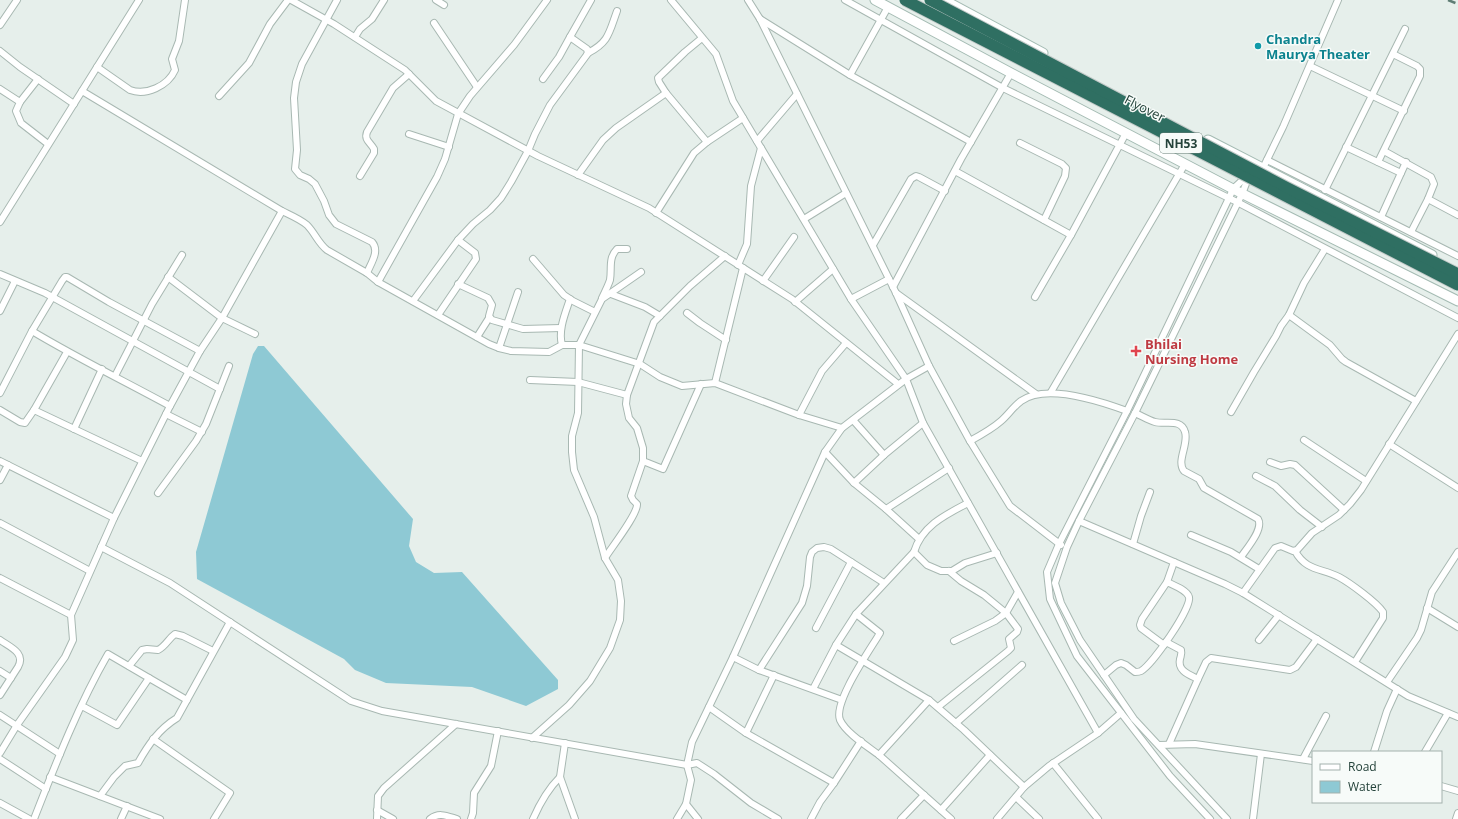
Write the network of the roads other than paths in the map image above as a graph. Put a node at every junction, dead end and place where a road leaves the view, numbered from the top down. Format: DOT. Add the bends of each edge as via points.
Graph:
graph roads {
  1 [pos="17,0"];
  2 [pos="139,0"];
  3 [pos="185,0"];
  4 [pos="288,0"];
  5 [pos="291,0"];
  6 [pos="338,0"];
  7 [pos="384,0"];
  8 [pos="436,0"];
  9 [pos="547,0"];
  10 [pos="591,0"];
  11 [pos="671,0"];
  12 [pos="748,0"];
  13 [pos="845,0"];
  14 [pos="875,0"];
  15 [pos="905,0"];
  16 [pos="930,0"];
  17 [pos="944,0"];
  18 [pos="1338,0"];
  19 [pos="444,5"];
  20 [pos="888,7"];
  21 [pos="617,11"];
  22 [pos="2,17"];
  23 [pos="760,19"];
  24 [pos="327,20"];
  25 [pos="880,20"];
  26 [pos="434,23"];
  27 [pos="0,25"];
  28 [pos="1405,29"];
  29 [pos="355,37"];
  30 [pos="570,37"];
  31 [pos="702,38"];
  32 [pos="0,51"];
  33 [pos="588,53"];
  34 [pos="1393,54"];
  35 [pos="1310,66"];
  36 [pos="97,67"];
  37 [pos="1011,73"];
  38 [pos="409,74"];
  39 [pos="850,75"];
  40 [pos="38,79"];
  41 [pos="543,79"];
  42 [pos="477,87"];
  43 [pos="1003,88"];
  44 [pos="0,89"];
  45 [pos="82,91"];
  46 [pos="666,93"];
  47 [pos="797,94"];
  48 [pos="219,96"];
  49 [pos="1372,96"];
  50 [pos="20,102"];
  51 [pos="74,104"];
  52 [pos="1404,111"];
  53 [pos="458,114"];
  54 [pos="743,118"];
  55 [pos="1126,133"];
  56 [pos="409,134"];
  57 [pos="757,141"];
  58 [pos="707,142"];
  59 [pos="971,142"];
  60 [pos="1020,143"];
  61 [pos="48,144"];
  62 [pos="1120,145"];
  63 [pos="449,147"];
  64 [pos="1346,147"];
  65 [pos="761,148"];
  66 [pos="1384,150"];
  67 [pos="528,151"];
  68 [pos="1378,162"];
  69 [pos="1406,162"];
  70 [pos="1185,164"];
  71 [pos="1265,164"];
  72 [pos="955,172"];
  73 [pos="1250,173"];
  74 [pos="1401,173"];
  75 [pos="1180,174"];
  76 [pos="578,175"];
  77 [pos="360,176"];
  78 [pos="1233,189"];
  79 [pos="1325,190"];
  80 [pos="944,191"];
  81 [pos="846,192"];
  82 [pos="1242,194"];
  83 [pos="1229,198"];
  84 [pos="1428,199"];
  85 [pos="1237,202"];
  86 [pos="282,211"];
  87 [pos="656,212"];
  88 [pos="2,213"];
  89 [pos="1458,215"];
  90 [pos="1381,217"];
  91 [pos="804,220"];
  92 [pos="1044,220"];
  93 [pos="0,222"];
  94 [pos="1411,232"];
  95 [pos="1071,235"];
  96 [pos="794,237"];
  97 [pos="458,240"];
  98 [pos="873,246"];
  99 [pos="1325,249"];
  100 [pos="627,250"];
  101 [pos="182,255"];
  102 [pos="725,256"];
  103 [pos="1458,256"];
  104 [pos="533,258"];
  105 [pos="741,267"];
  106 [pos="1458,268"];
  107 [pos="833,269"];
  108 [pos="642,272"];
  109 [pos="367,273"];
  110 [pos="0,274"];
  111 [pos="1458,274"];
  112 [pos="168,277"];
  113 [pos="889,279"];
  114 [pos="15,281"];
  115 [pos="763,281"];
  116 [pos="378,282"];
  117 [pos="458,284"];
  118 [pos="1458,285"];
  119 [pos="895,290"];
  120 [pos="518,292"];
  121 [pos="611,294"];
  122 [pos="1035,297"];
  123 [pos="52,298"];
  124 [pos="602,298"];
  125 [pos="851,298"];
  126 [pos="570,299"];
  127 [pos="1458,301"];
  128 [pos="413,302"];
  129 [pos="795,302"];
  130 [pos="0,311"];
  131 [pos="595,312"];
  132 [pos="687,313"];
  133 [pos="438,315"];
  134 [pos="1289,315"];
  135 [pos="660,316"];
  136 [pos="222,318"];
  137 [pos="490,318"];
  138 [pos="1458,318"];
  139 [pos="143,321"];
  140 [pos="507,325"];
  141 [pos="561,328"];
  142 [pos="32,331"];
  143 [pos="255,334"];
  144 [pos="1458,334"];
  145 [pos="477,337"];
  146 [pos="726,340"];
  147 [pos="134,341"];
  148 [pos="846,343"];
  149 [pos="579,345"];
  150 [pos="562,346"];
  151 [pos="499,348"];
  152 [pos="200,351"];
  153 [pos="67,352"];
  154 [pos="640,364"];
  155 [pos="229,366"];
  156 [pos="929,366"];
  157 [pos="102,369"];
  158 [pos="189,373"];
  159 [pos="115,376"];
  160 [pos="906,379"];
  161 [pos="530,380"];
  162 [pos="578,382"];
  163 [pos="715,383"];
  164 [pos="701,384"];
  165 [pos="898,384"];
  166 [pos="220,389"];
  167 [pos="1051,392"];
  168 [pos="0,393"];
  169 [pos="1036,394"];
  170 [pos="627,395"];
  171 [pos="1416,401"];
  172 [pos="170,406"];
  173 [pos="0,410"];
  174 [pos="34,410"];
  175 [pos="1127,411"];
  176 [pos="1231,412"];
  177 [pos="1135,413"];
  178 [pos="166,414"];
  179 [pos="799,415"];
  180 [pos="853,420"];
  181 [pos="923,423"];
  182 [pos="842,428"];
  183 [pos="74,429"];
  184 [pos="202,432"];
  185 [pos="1304,440"];
  186 [pos="970,441"];
  187 [pos="1389,444"];
  188 [pos="826,452"];
  189 [pos="884,455"];
  190 [pos="0,461"];
  191 [pos="142,461"];
  192 [pos="643,461"];
  193 [pos="1270,462"];
  194 [pos="8,465"];
  195 [pos="949,468"];
  196 [pos="1256,476"];
  197 [pos="0,480"];
  198 [pos="1366,481"];
  199 [pos="854,482"];
  200 [pos="1458,488"];
  201 [pos="1150,492"];
  202 [pos="158,493"];
  203 [pos="968,503"];
  204 [pos="886,508"];
  205 [pos="1344,510"];
  206 [pos="114,518"];
  207 [pos="1079,521"];
  208 [pos="0,523"];
  209 [pos="1322,527"];
  210 [pos="1191,535"];
  211 [pos="919,539"];
  212 [pos="1059,544"];
  213 [pos="1133,544"];
  214 [pos="1067,546"];
  215 [pos="101,547"];
  216 [pos="1295,551"];
  217 [pos="914,552"];
  218 [pos="1458,552"];
  219 [pos="997,553"];
  220 [pos="1241,557"];
  221 [pos="605,558"];
  222 [pos="851,562"];
  223 [pos="1174,562"];
  224 [pos="1259,569"];
  225 [pos="90,571"];
  226 [pos="949,571"];
  227 [pos="0,578"];
  228 [pos="1167,582"];
  229 [pos="884,583"];
  230 [pos="1018,592"];
  231 [pos="1243,593"];
  232 [pos="1427,608"];
  233 [pos="1006,613"];
  234 [pos="856,614"];
  235 [pos="70,615"];
  236 [pos="1279,615"];
  237 [pos="230,622"];
  238 [pos="1458,627"];
  239 [pos="816,628"];
  240 [pos="1317,639"];
  241 [pos="0,640"];
  242 [pos="1259,640"];
  243 [pos="954,641"];
  244 [pos="1165,643"];
  245 [pos="836,645"];
  246 [pos="213,651"];
  247 [pos="733,657"];
  248 [pos="863,660"];
  249 [pos="1355,662"];
  250 [pos="1022,665"];
  251 [pos="129,666"];
  252 [pos="759,670"];
  253 [pos="0,671"];
  254 [pos="774,675"];
  255 [pos="1104,675"];
  256 [pos="11,678"];
  257 [pos="149,678"];
  258 [pos="1198,679"];
  259 [pos="1387,682"];
  260 [pos="814,689"];
  261 [pos="1397,689"];
  262 [pos="0,695"];
  263 [pos="187,700"];
  264 [pos="842,700"];
  265 [pos="930,700"];
  266 [pos="82,706"];
  267 [pos="708,707"];
  268 [pos="938,707"];
  269 [pos="1121,713"];
  270 [pos="1448,713"];
  271 [pos="0,715"];
  272 [pos="1326,716"];
  273 [pos="1457,716"];
  274 [pos="956,723"];
  275 [pos="456,724"];
  276 [pos="17,725"];
  277 [pos="498,731"];
  278 [pos="746,733"];
  279 [pos="1098,733"];
  280 [pos="532,738"];
  281 [pos="153,740"];
  282 [pos="861,741"];
  283 [pos="565,743"];
  284 [pos="1169,744"];
  285 [pos="1159,745"];
  286 [pos="1374,751"];
  287 [pos="1426,751"];
  288 [pos="0,753"];
  289 [pos="60,754"];
  290 [pos="1261,754"];
  291 [pos="879,755"];
  292 [pos="990,755"];
  293 [pos="0,759"];
  294 [pos="1303,759"];
  295 [pos="1312,761"];
  296 [pos="1053,763"];
  297 [pos="687,765"];
  298 [pos="50,777"];
  299 [pos="560,777"];
  300 [pos="834,783"];
  301 [pos="1442,786"];
  302 [pos="1024,787"];
  303 [pos="46,789"];
  304 [pos="1458,791"];
  305 [pos="924,795"];
  306 [pos="100,796"];
  307 [pos="1016,797"];
  308 [pos="0,803"];
  309 [pos="686,804"];
  310 [pos="127,806"];
  311 [pos="377,810"];
  312 [pos="941,810"];
  313 [pos="1458,813"];
  314 [pos="29,819"];
  315 [pos="34,819"];
  316 [pos="121,819"];
  317 [pos="160,819"];
  318 [pos="214,819"];
  319 [pos="377,819"];
  320 [pos="393,819"];
  321 [pos="430,819"];
  322 [pos="457,819"];
  323 [pos="471,819"];
  324 [pos="532,819"];
  325 [pos="575,819"];
  326 [pos="677,819"];
  327 [pos="698,819"];
  328 [pos="778,819"];
  329 [pos="811,819"];
  330 [pos="901,819"];
  331 [pos="951,819"];
  332 [pos="997,819"];
  333 [pos="1039,819"];
  334 [pos="1098,819"];
  335 [pos="1210,819"];
  336 [pos="1228,819"];
  337 [pos="1253,819"];
  338 [pos="1456,819"];
  1 -- 22 [label="street"];
  2 -- 36 [label="street"];
  3 -- 36 [label="street" via="179,41 172,59 175,70 169,80 150,91 136,92"];
  4 -- 48 [label="street" via="270,24 249,63"];
  5 -- 24 [label="street"];
  6 -- 24 [label="street"];
  7 -- 29 [label="street" via="372,19"];
  8 -- 19 [label="street"];
  9 -- 42 [label="street" via="514,45"];
  10 -- 30 [label="street"];
  11 -- 31 [label="street"];
  12 -- 23 [label="street"];
  13 -- 25 [label="street"];
  14 -- 20 [label="street"];
  15 -- 118 [label="highway, Flyover / NH53, bridge"];
  16 -- 111 [label="highway, Flyover / NH53, bridge" via="1286,187"];
  17 -- 71 [label="street" via="1156,113"];
  18 -- 35 [label="street"];
  20 -- 25 [label="street"];
  20 -- 37 [label="street"];
  21 -- 33 [label="street" via="604,42"];
  22 -- 27 [label="street"];
  23 -- 39 [label="street"];
  23 -- 47 [label="street"];
  24 -- 29 [label="street"];
  24 -- 109 [label="street" via="302,64 296,82 294,98 297,150 294,165 300,175 315,184 328,215 336,224 376,246 376,253"];
  25 -- 39 [label="street"];
  25 -- 43 [label="street"];
  26 -- 42 [label="street"];
  28 -- 34 [label="street"];
  29 -- 38 [label="street"];
  30 -- 33 [label="street" via="587,49"];
  30 -- 41 [label="street"];
  31 -- 46 [label="street" via="658,78"];
  31 -- 54 [label="street" via="716,54 733,101"];
  32 -- 40 [label="street"];
  33 -- 67 [label="street" via="550,105"];
  34 -- 49 [label="street"];
  34 -- 52 [label="street" via="1420,69 1420,76"];
  35 -- 49 [label="street"];
  35 -- 71 [label="street"];
  36 -- 45 [label="street"];
  37 -- 43 [label="street"];
  37 -- 55 [label="street"];
  38 -- 53 [label="street" via="436,101"];
  38 -- 77 [label="street" via="393,88 367,132 367,140 374,153"];
  39 -- 59 [label="street"];
  40 -- 50 [label="street"];
  40 -- 51 [label="street"];
  42 -- 53 [label="street"];
  43 -- 59 [label="street"];
  43 -- 62 [label="street"];
  44 -- 50 [label="street"];
  45 -- 51 [label="street"];
  45 -- 86 [label="street"];
  46 -- 58 [label="street"];
  46 -- 76 [label="street" via="603,140"];
  47 -- 57 [label="street"];
  47 -- 81 [label="street"];
  49 -- 52 [label="street"];
  49 -- 64 [label="street"];
  50 -- 61 [label="street" via="16,111 21,123"];
  51 -- 61 [label="street"];
  52 -- 66 [label="street"];
  53 -- 63 [label="street"];
  53 -- 67 [label="street"];
  54 -- 57 [label="street"];
  54 -- 58 [label="street"];
  55 -- 62 [label="street"];
  55 -- 70 [label="street"];
  56 -- 63 [label="street"];
  57 -- 65 [label="street"];
  58 -- 87 [label="street" via="694,153"];
  59 -- 72 [label="street"];
  60 -- 92 [label="street" via="1066,168 1065,176"];
  61 -- 88 [label="street"];
  62 -- 75 [label="street"];
  62 -- 95 [label="street"];
  63 -- 116 [label="street" via="429,193"];
  64 -- 68 [label="street"];
  64 -- 79 [label="street"];
  65 -- 91 [label="street"];
  65 -- 105 [label="street" via="751,186 747,244"];
  66 -- 68 [label="street"];
  66 -- 69 [label="street"];
  67 -- 76 [label="street"];
  67 -- 97 [label="street" via="501,198"];
  68 -- 74 [label="street"];
  69 -- 74 [label="street"];
  69 -- 84 [label="street" via="1431,177 1434,184"];
  70 -- 75 [label="street"];
  70 -- 78 [label="street"];
  71 -- 73 [label="street"];
  71 -- 79 [label="street"];
  71 -- 106 [label="street"];
  72 -- 80 [label="street"];
  72 -- 92 [label="street"];
  73 -- 78 [label="street"];
  73 -- 82 [label="street"];
  74 -- 90 [label="street"];
  75 -- 83 [label="street"];
  75 -- 167 [label="street"];
  76 -- 87 [label="street"];
  78 -- 82 [label="street"];
  78 -- 83 [label="street"];
  79 -- 90 [label="street"];
  80 -- 98 [label="street" via="919,177 910,179"];
  80 -- 119 [label="street"];
  81 -- 91 [label="street"];
  81 -- 98 [label="street"];
  82 -- 85 [label="street"];
  82 -- 127 [label="street"];
  83 -- 85 [label="street"];
  83 -- 175 [label="street"];
  84 -- 89 [label="street"];
  84 -- 94 [label="street"];
  85 -- 99 [label="street"];
  85 -- 177 [label="street"];
  86 -- 109 [label="street" via="307,225 322,246"];
  86 -- 136 [label="street"];
  87 -- 102 [label="street"];
  88 -- 93 [label="street"];
  90 -- 94 [label="street"];
  91 -- 107 [label="street"];
  92 -- 95 [label="street"];
  94 -- 103 [label="street"];
  95 -- 122 [label="street"];
  96 -- 115 [label="street"];
  97 -- 117 [label="street" via="476,255 476,259"];
  97 -- 128 [label="street"];
  98 -- 113 [label="street"];
  99 -- 134 [label="street" via="1304,283"];
  99 -- 138 [label="street"];
  100 -- 124 [label="street" via="617,249 612,256 610,280"];
  101 -- 112 [label="street"];
  102 -- 105 [label="street"];
  102 -- 135 [label="street"];
  104 -- 126 [label="street" via="557,288"];
  105 -- 115 [label="street"];
  105 -- 146 [label="street"];
  107 -- 125 [label="street"];
  107 -- 129 [label="street"];
  108 -- 121 [label="street"];
  109 -- 116 [label="street"];
  110 -- 114 [label="street"];
  112 -- 136 [label="street"];
  112 -- 139 [label="street"];
  113 -- 119 [label="street"];
  113 -- 125 [label="street"];
  114 -- 123 [label="street"];
  114 -- 130 [label="street"];
  115 -- 129 [label="street"];
  116 -- 128 [label="street"];
  117 -- 133 [label="street"];
  117 -- 137 [label="street" via="488,298 492,306"];
  119 -- 156 [label="street"];
  119 -- 169 [label="street"];
  120 -- 140 [label="street"];
  121 -- 124 [label="street"];
  121 -- 135 [label="street" via="645,306"];
  123 -- 139 [label="street" via="67,277"];
  123 -- 142 [label="street"];
  123 -- 147 [label="street"];
  124 -- 131 [label="street"];
  125 -- 160 [label="street"];
  126 -- 131 [label="street"];
  126 -- 141 [label="street"];
  128 -- 133 [label="street"];
  129 -- 148 [label="street"];
  131 -- 149 [label="street"];
  132 -- 146 [label="street"];
  133 -- 145 [label="street"];
  134 -- 171 [label="street" via="1330,345 1346,362"];
  134 -- 176 [label="street"];
  135 -- 154 [label="street" via="654,322"];
  136 -- 143 [label="street"];
  136 -- 152 [label="street"];
  137 -- 140 [label="street"];
  137 -- 145 [label="street"];
  139 -- 147 [label="street"];
  139 -- 152 [label="street"];
  140 -- 141 [label="street" via="523,329"];
  140 -- 151 [label="street"];
  141 -- 150 [label="street"];
  142 -- 153 [label="street"];
  142 -- 168 [label="street"];
  144 -- 171 [label="street"];
  145 -- 151 [label="street"];
  146 -- 163 [label="street"];
  147 -- 158 [label="street"];
  147 -- 159 [label="street"];
  148 -- 165 [label="street"];
  148 -- 179 [label="street" via="822,371"];
  149 -- 150 [label="street"];
  149 -- 154 [label="street"];
  149 -- 162 [label="street"];
  150 -- 151 [label="street" via="549,352 511,351"];
  152 -- 158 [label="street"];
  153 -- 157 [label="street"];
  153 -- 174 [label="street"];
  154 -- 164 [label="street" via="660,377 682,386"];
  154 -- 170 [label="street"];
  155 -- 166 [label="street"];
  156 -- 160 [label="street"];
  156 -- 186 [label="street"];
  157 -- 159 [label="street"];
  157 -- 183 [label="street"];
  158 -- 166 [label="street"];
  158 -- 172 [label="street"];
  159 -- 172 [label="street"];
  160 -- 165 [label="street"];
  160 -- 181 [label="street"];
  161 -- 162 [label="street"];
  162 -- 170 [label="street"];
  162 -- 221 [label="street" via="578,413 572,436 574,470 594,517"];
  163 -- 164 [label="street"];
  163 -- 179 [label="street"];
  164 -- 192 [label="street" via="663,468"];
  165 -- 180 [label="street"];
  166 -- 184 [label="street"];
  167 -- 169 [label="street"];
  167 -- 175 [label="street" via="1102,402"];
  169 -- 186 [label="street" via="1020,402 992,428"];
  170 -- 192 [label="street" via="629,418 637,428 643,448"];
  171 -- 187 [label="street"];
  172 -- 178 [label="street"];
  173 -- 174 [label="street" via="20,422 25,422"];
  174 -- 183 [label="street"];
  175 -- 212 [label="street"];
  177 -- 207 [label="street"];
  177 -- 220 [label="street" via="1161,423 1174,422 1183,428 1186,434 1181,465 1184,471 1199,479 1204,488 1258,519 1259,529"];
  178 -- 184 [label="street"];
  178 -- 191 [label="street"];
  179 -- 182 [label="street"];
  180 -- 182 [label="street"];
  180 -- 189 [label="street"];
  181 -- 189 [label="street"];
  181 -- 195 [label="street"];
  182 -- 188 [label="street"];
  183 -- 191 [label="street"];
  184 -- 202 [label="street"];
  185 -- 198 [label="street"];
  186 -- 212 [label="street" via="1010,506"];
  187 -- 198 [label="street"];
  187 -- 200 [label="street"];
  188 -- 199 [label="street"];
  188 -- 247 [label="street"];
  189 -- 199 [label="street"];
  190 -- 194 [label="street"];
  191 -- 206 [label="street"];
  192 -- 221 [label="street" via="631,496 637,507"];
  193 -- 205 [label="street" via="1282,466 1295,465"];
  194 -- 197 [label="street"];
  194 -- 206 [label="street"];
  195 -- 203 [label="street"];
  195 -- 204 [label="street"];
  196 -- 209 [label="street" via="1275,486"];
  198 -- 205 [label="street"];
  199 -- 204 [label="street"];
  201 -- 213 [label="street"];
  203 -- 211 [label="street" via="931,525"];
  203 -- 219 [label="street"];
  204 -- 211 [label="street"];
  205 -- 209 [label="street"];
  206 -- 215 [label="street"];
  207 -- 213 [label="street"];
  207 -- 214 [label="street"];
  208 -- 225 [label="street"];
  209 -- 216 [label="street" via="1312,533"];
  210 -- 220 [label="street"];
  211 -- 217 [label="street"];
  212 -- 214 [label="street"];
  212 -- 269 [label="street" via="1047,572 1050,599 1077,656"];
  213 -- 223 [label="street"];
  214 -- 255 [label="street" via="1055,583 1061,603 1080,640"];
  215 -- 225 [label="street"];
  215 -- 237 [label="street" via="170,583"];
  216 -- 224 [label="street" via="1281,546 1275,548"];
  216 -- 249 [label="street" via="1307,565 1339,577 1383,612 1383,618"];
  217 -- 226 [label="street" via="927,565 941,571"];
  217 -- 229 [label="street"];
  218 -- 232 [label="street" via="1432,592"];
  219 -- 226 [label="street"];
  219 -- 230 [label="street"];
  220 -- 224 [label="street"];
  221 -- 280 [label="street" via="618,580 621,601 620,620 610,648 590,681 569,705"];
  222 -- 229 [label="street"];
  222 -- 239 [label="street"];
  222 -- 252 [label="street" via="824,547 812,552 802,603"];
  223 -- 228 [label="street"];
  223 -- 231 [label="street"];
  224 -- 231 [label="street"];
  225 -- 235 [label="street"];
  226 -- 233 [label="street"];
  227 -- 235 [label="street"];
  228 -- 244 [label="street" via="1185,591 1189,598 1186,611"];
  228 -- 244 [label="street" via="1140,625"];
  229 -- 234 [label="street"];
  230 -- 233 [label="street"];
  230 -- 279 [label="street"];
  231 -- 236 [label="street"];
  232 -- 238 [label="street"];
  232 -- 259 [label="street" via="1417,638"];
  233 -- 243 [label="street"];
  233 -- 268 [label="street" via="1018,629 1009,639 1010,649"];
  234 -- 245 [label="street"];
  234 -- 248 [label="street" via="880,633"];
  235 -- 276 [label="street" via="73,640 65,657"];
  236 -- 240 [label="street"];
  236 -- 242 [label="street"];
  237 -- 246 [label="street"];
  237 -- 275 [label="street" via="351,701 382,711"];
  240 -- 249 [label="street"];
  240 -- 258 [label="street" via="1296,667 1290,670 1211,658 1206,662"];
  241 -- 256 [label="street" via="15,650 21,658"];
  244 -- 255 [label="street" via="1142,670 1135,672 1121,663"];
  244 -- 258 [label="street" via="1181,650 1180,666 1183,671"];
  245 -- 248 [label="street"];
  245 -- 260 [label="street"];
  246 -- 251 [label="street" via="175,634 158,650 142,650"];
  246 -- 263 [label="street"];
  247 -- 252 [label="street"];
  247 -- 267 [label="street"];
  248 -- 264 [label="street"];
  248 -- 265 [label="street"];
  249 -- 259 [label="street"];
  250 -- 274 [label="street"];
  251 -- 257 [label="street"];
  251 -- 266 [label="street" via="108,654"];
  252 -- 254 [label="street"];
  253 -- 256 [label="street"];
  254 -- 260 [label="street"];
  254 -- 278 [label="street"];
  255 -- 285 [label="street" via="1134,720"];
  256 -- 262 [label="street"];
  257 -- 263 [label="street"];
  257 -- 266 [label="street" via="117,725"];
  258 -- 284 [label="street"];
  259 -- 261 [label="street"];
  260 -- 264 [label="street"];
  261 -- 270 [label="street"];
  261 -- 286 [label="street"];
  263 -- 281 [label="street" via="177,718 165,725"];
  264 -- 282 [label="street" via="840,719 848,731"];
  265 -- 268 [label="street"];
  265 -- 291 [label="street"];
  266 -- 289 [label="street"];
  267 -- 278 [label="street"];
  267 -- 297 [label="street" via="692,742"];
  268 -- 274 [label="street"];
  269 -- 279 [label="street"];
  269 -- 335 [label="street" via="1170,776"];
  270 -- 273 [label="street"];
  270 -- 287 [label="street"];
  271 -- 276 [label="street"];
  272 -- 294 [label="street"];
  274 -- 292 [label="street"];
  275 -- 277 [label="street"];
  275 -- 311 [label="street" via="379,794"];
  276 -- 288 [label="street"];
  276 -- 289 [label="street"];
  277 -- 280 [label="street"];
  277 -- 323 [label="street" via="491,766 474,793"];
  278 -- 300 [label="street"];
  279 -- 296 [label="street"];
  280 -- 283 [label="street"];
  281 -- 306 [label="street" via="138,763 126,766"];
  281 -- 318 [label="street" via="230,793"];
  282 -- 291 [label="street"];
  282 -- 300 [label="street"];
  283 -- 297 [label="street"];
  283 -- 299 [label="street"];
  284 -- 285 [label="street"];
  284 -- 290 [label="street" via="1195,744"];
  285 -- 336 [label="street"];
  289 -- 298 [label="street"];
  290 -- 294 [label="street"];
  290 -- 337 [label="street"];
  291 -- 305 [label="street"];
  292 -- 302 [label="street"];
  292 -- 312 [label="street"];
  293 -- 303 [label="street"];
  294 -- 295 [label="street"];
  296 -- 302 [label="street"];
  296 -- 334 [label="street"];
  297 -- 309 [label="street" via="691,780"];
  297 -- 328 [label="street" via="697,763 751,803"];
  298 -- 303 [label="street"];
  298 -- 306 [label="street"];
  299 -- 324 [label="street" via="550,787"];
  299 -- 325 [label="street"];
  300 -- 329 [label="street"];
  301 -- 304 [label="street"];
  302 -- 307 [label="street"];
  303 -- 315 [label="street"];
  305 -- 312 [label="street"];
  305 -- 330 [label="street"];
  306 -- 310 [label="street"];
  307 -- 332 [label="street"];
  307 -- 333 [label="street"];
  308 -- 314 [label="street"];
  309 -- 326 [label="street"];
  309 -- 327 [label="street"];
  310 -- 316 [label="street"];
  310 -- 317 [label="street"];
  311 -- 319 [label="street"];
  311 -- 320 [label="street"];
  312 -- 331 [label="street"];
  313 -- 338 [label="street"];
  321 -- 322 [label="street" via="441,814"];
}
